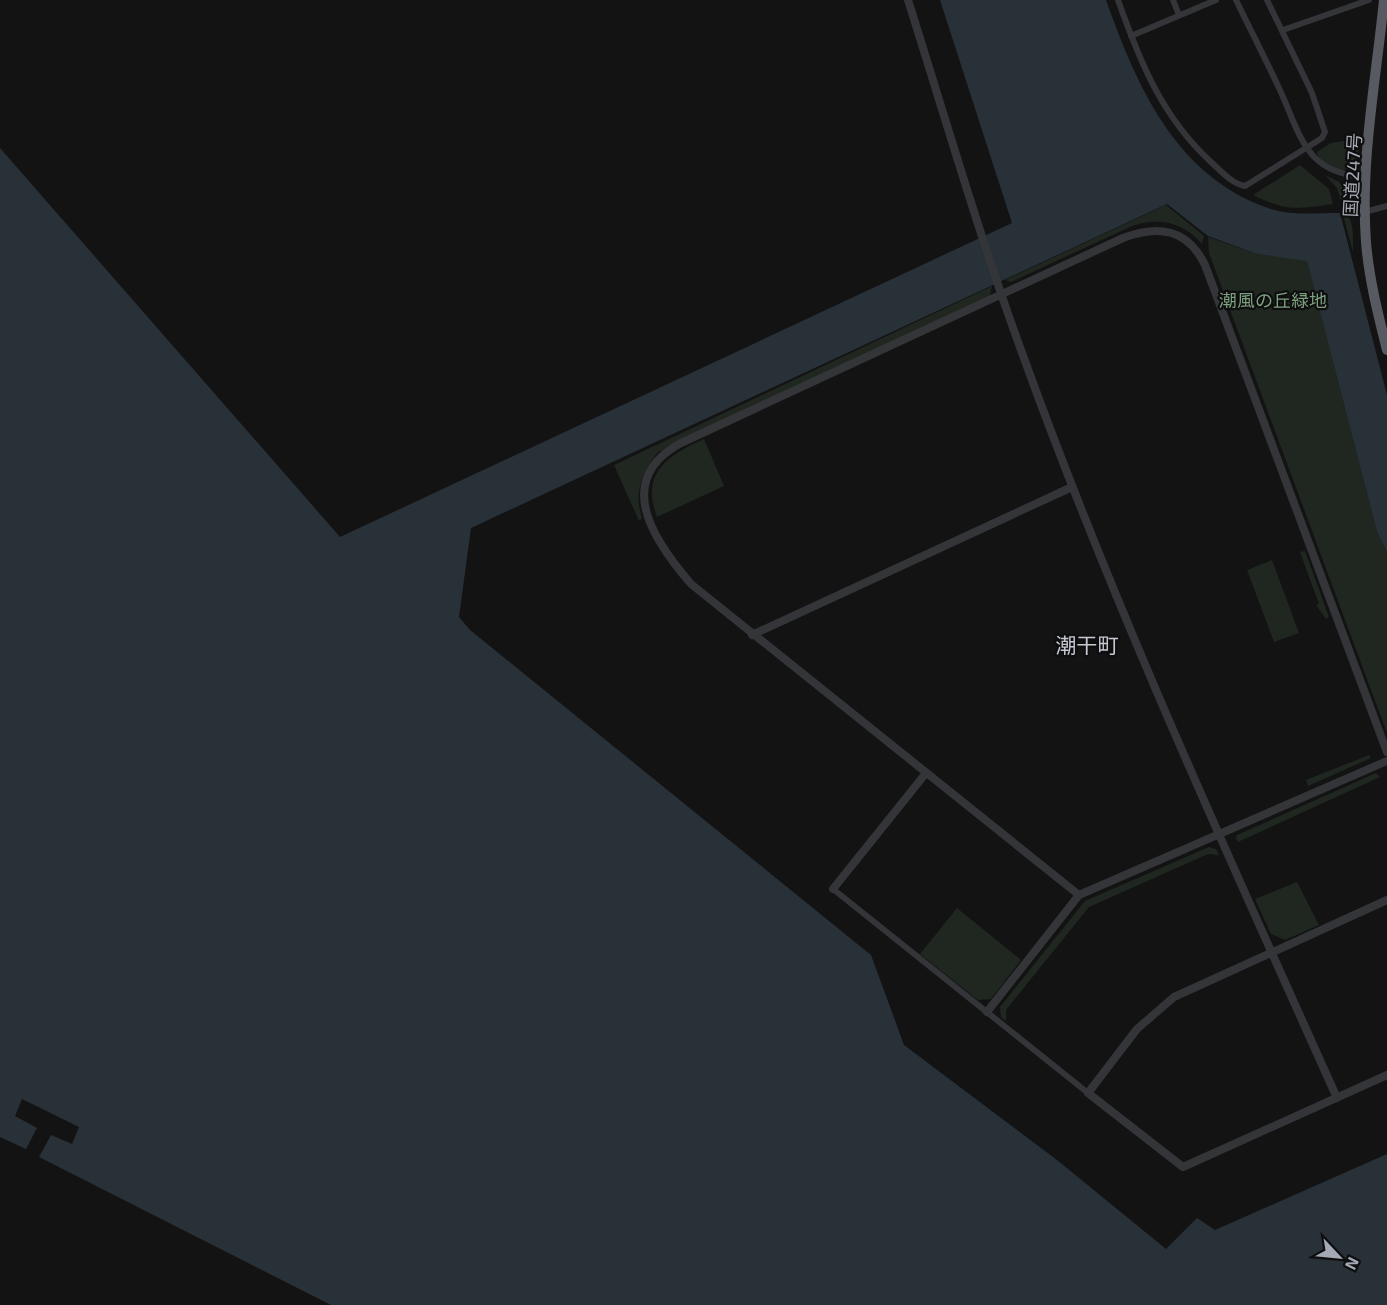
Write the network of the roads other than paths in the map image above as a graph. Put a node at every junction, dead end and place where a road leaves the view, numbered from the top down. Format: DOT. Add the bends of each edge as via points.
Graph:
graph roads {
  1 [pos="908,0"];
  2 [pos="1118,0"];
  3 [pos="1173,0"];
  4 [pos="1216,0"];
  5 [pos="1236,0"];
  6 [pos="1267,0"];
  7 [pos="1369,0"];
  8 [pos="1384,0"];
  9 [pos="1179,15"];
  10 [pos="1283,30"];
  11 [pos="1131,36"];
  12 [pos="1306,149"];
  13 [pos="1365,177"];
  14 [pos="1387,206"];
  15 [pos="1365,212"];
  16 [pos="1002,295"];
  17 [pos="1387,350"];
  18 [pos="1072,487"];
  19 [pos="752,635"];
  20 [pos="1387,752"];
  21 [pos="1387,761"];
  22 [pos="926,773"];
  23 [pos="1217,835"];
  24 [pos="832,889"];
  25 [pos="1079,895"];
  26 [pos="1387,900"];
  27 [pos="1271,952"];
  28 [pos="987,1012"];
  29 [pos="1387,1075"];
  30 [pos="1088,1093"];
  31 [pos="1337,1098"];
  1 -- 16 [label="street"];
  2 -- 11 [label="street"];
  3 -- 9 [label="street"];
  4 -- 9 [label="street"];
  5 -- 12 [label="street"];
  6 -- 10 [label="street"];
  7 -- 10 [label="street"];
  8 -- 13 [label="highway, 国道247号"];
  9 -- 11 [label="street"];
  10 -- 12 [label="street" via="1325,127 1322,138"];
  11 -- 12 [label="street" via="1146,76 1166,111 1195,148 1241,186 1249,185"];
  12 -- 13 [label="street" via="1339,173"];
  13 -- 15 [label="highway, 国道247号"];
  14 -- 15 [label="street"];
  15 -- 17 [label="highway, 国道247号" via="1369,268"];
  16 -- 18 [label="street"];
  16 -- 19 [label="street" via="681,443 656,461 644,483 643,497 658,538 691,584"];
  16 -- 20 [label="street" via="1142,231 1171,233 1195,249 1205,265"];
  18 -- 19 [label="street"];
  18 -- 23 [label="street"];
  19 -- 22 [label="street"];
  21 -- 23 [label="street"];
  22 -- 24 [label="street"];
  22 -- 25 [label="street"];
  23 -- 25 [label="street"];
  23 -- 27 [label="street"];
  24 -- 28 [label="street"];
  25 -- 28 [label="street"];
  26 -- 27 [label="street"];
  27 -- 30 [label="street" via="1161,1006 1137,1029"];
  27 -- 31 [label="street"];
  28 -- 30 [label="street"];
  29 -- 31 [label="street"];
  30 -- 31 [label="street" via="1183,1167"];
}
